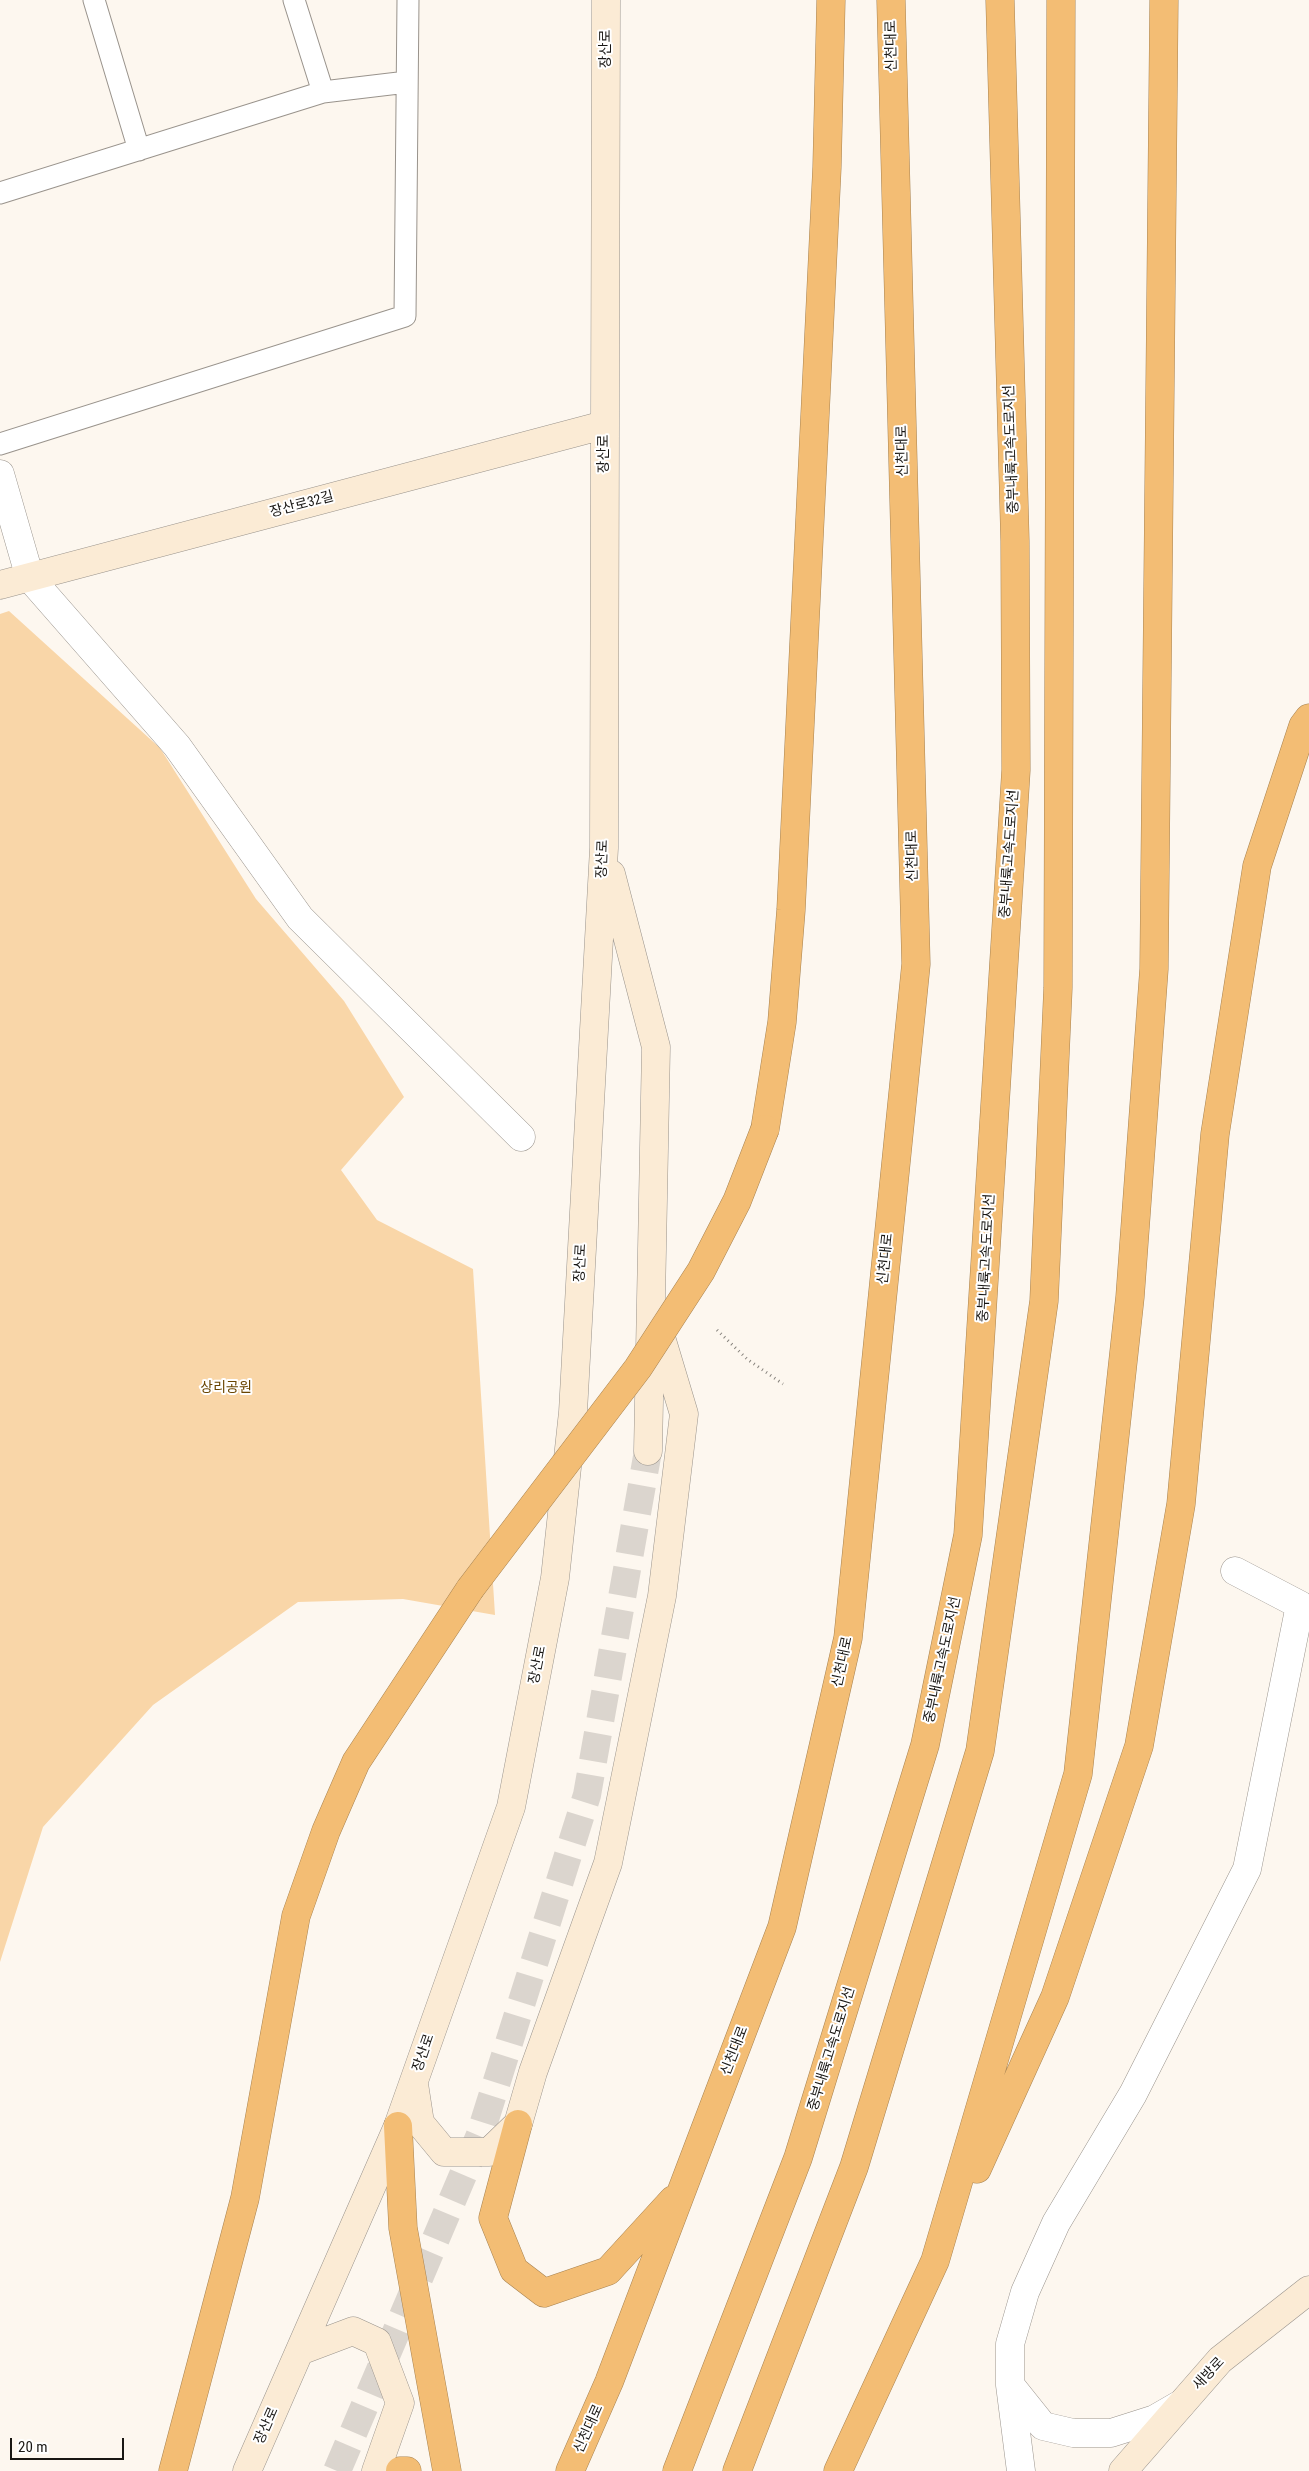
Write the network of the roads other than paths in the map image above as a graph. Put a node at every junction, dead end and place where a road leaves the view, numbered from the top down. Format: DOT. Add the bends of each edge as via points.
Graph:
graph roads {
  1 [pos="94,0"];
  2 [pos="294,0"];
  3 [pos="408,0"];
  4 [pos="606,0"];
  5 [pos="831,0"];
  6 [pos="891,0"];
  7 [pos="1000,0"];
  8 [pos="1060,0"];
  9 [pos="1164,0"];
  10 [pos="407,82"];
  11 [pos="323,92"];
  12 [pos="139,150"];
  13 [pos="0,193"];
  14 [pos="604,425"];
  15 [pos="0,444"];
  16 [pos="0,474"];
  17 [pos="30,578"];
  18 [pos="0,585"];
  19 [pos="1309,718"];
  20 [pos="604,848"];
  21 [pos="521,1138"];
  22 [pos="651,1304"];
  23 [pos="648,1452"];
  24 [pos="1235,1571"];
  25 [pos="414,2082"];
  26 [pos="518,2124"];
  27 [pos="398,2126"];
  28 [pos="683,2190"];
  29 [pos="936,2261"];
  30 [pos="1309,2290"];
  31 [pos="300,2351"];
  32 [pos="1010,2385"];
  33 [pos="1182,2403"];
  34 [pos="173,2471"];
  35 [pos="248,2471"];
  36 [pos="376,2471"];
  37 [pos="400,2471"];
  38 [pos="407,2471"];
  39 [pos="447,2471"];
  40 [pos="570,2471"];
  41 [pos="677,2471"];
  42 [pos="737,2471"];
  43 [pos="838,2471"];
  44 [pos="1021,2471"];
  45 [pos="1123,2471"];
  1 -- 12 [label="lane"];
  2 -- 11 [label="lane"];
  3 -- 10 [label="lane"];
  4 -- 14 [label="main road, 장산로"];
  5 -- 34 [label="highway, bridge" via="827,167 791,900 782,1022 765,1129 737,1201 690,1287 638,1368 470,1589 356,1762 326,1831 296,1916 246,2198"];
  6 -- 28 [label="highway, 신천대로" via="916,964 848,1638 782,1927"];
  7 -- 41 [label="highway, 중부내륙고속도로지선" via="1015,541 1016,770 968,1535 925,1745 798,2158"];
  8 -- 42 [label="highway" via="1058,988 1044,1301 980,1751 854,2167"];
  9 -- 29 [label="highway" via="1154,969 1130,1297 1078,1774"];
  10 -- 11 [label="lane"];
  10 -- 15 [label="lane" via="405,316"];
  11 -- 12 [label="lane"];
  12 -- 13 [label="lane"];
  14 -- 17 [label="main road, 장산로32길"];
  14 -- 20 [label="main road, 장산로"];
  16 -- 17 [label="street"];
  17 -- 18 [label="main road, 장산로32길"];
  17 -- 21 [label="street" via="177,746 300,918"];
  19 -- 29 [label="highway" via="1303,726 1256,875 1215,1134 1182,1504 1139,1746 1055,1997"];
  20 -- 22 [label="main road" via="656,1047"];
  20 -- 25 [label="main road, 장산로" via="573,1412 555,1578 511,1807"];
  22 -- 23 [label="main road"];
  22 -- 26 [label="main road" via="684,1414 662,1596 608,1863 533,2072"];
  24 -- 32 [label="street" via="1300,1605 1247,1869 1133,2094 1056,2223 1025,2292 1010,2344"];
  25 -- 26 [label="main road" via="420,2123 444,2152 489,2152"];
  25 -- 27 [label="main road, 장산로"];
  26 -- 28 [label="highway" via="493,2218 514,2270 544,2293 608,2271"];
  27 -- 31 [label="main road, 장산로"];
  27 -- 39 [label="highway" via="403,2228"];
  28 -- 40 [label="highway, 신천대로" via="609,2382"];
  29 -- 43 [label="highway"];
  30 -- 33 [label="main road, 새방로" via="1220,2360"];
  31 -- 35 [label="main road, 장산로"];
  31 -- 36 [label="main road" via="353,2332 377,2342 400,2402"];
  32 -- 33 [label="street" via="1043,2426 1073,2433 1111,2433 1155,2419"];
  32 -- 44 [label="street"];
  33 -- 45 [label="main road, 새방로"];
  37 -- 38 [label="highway"];
}
